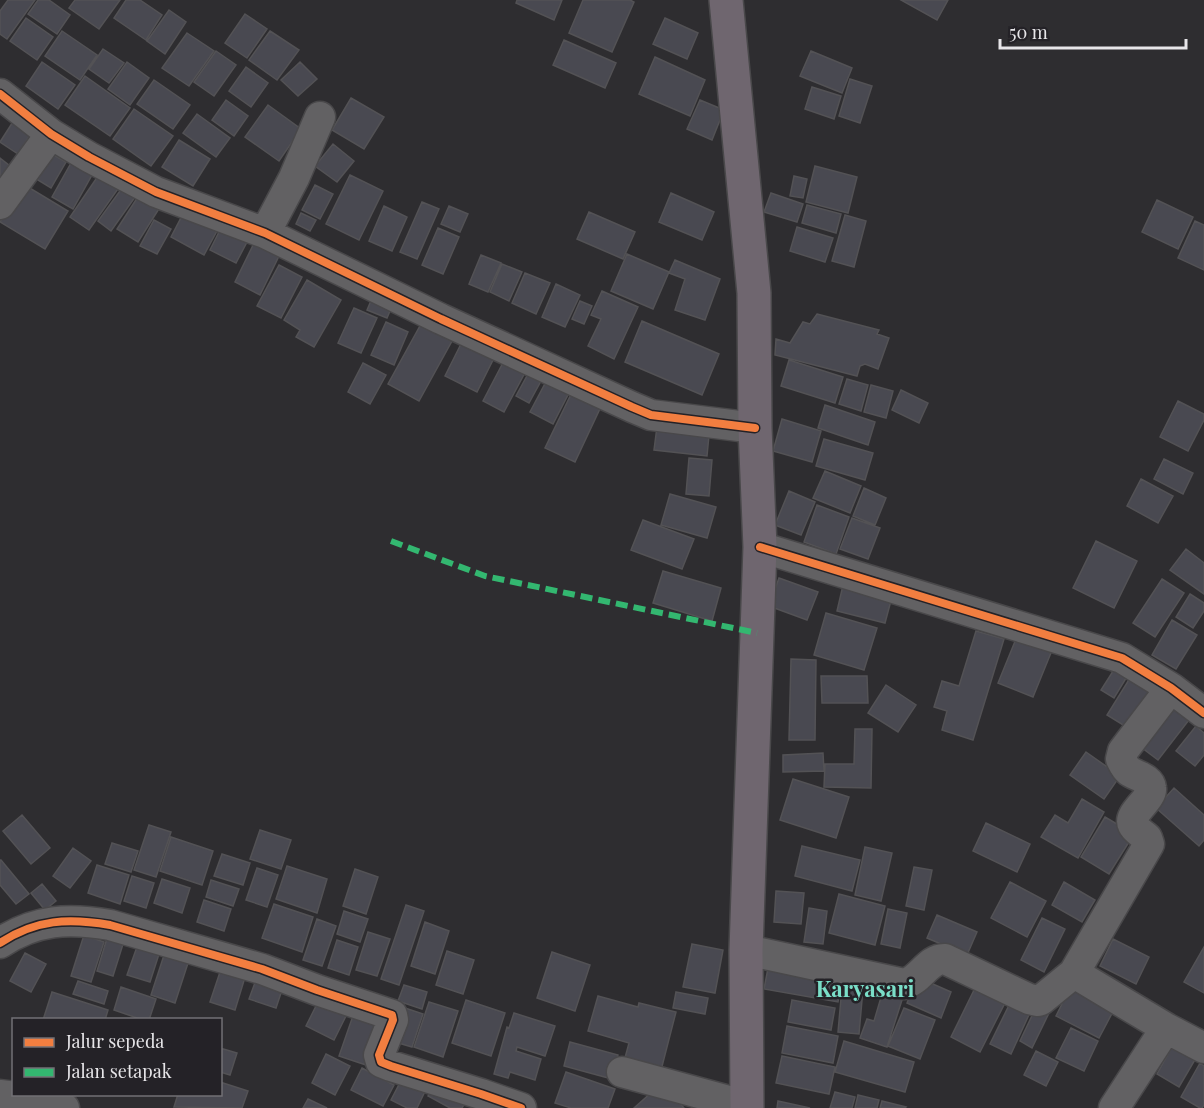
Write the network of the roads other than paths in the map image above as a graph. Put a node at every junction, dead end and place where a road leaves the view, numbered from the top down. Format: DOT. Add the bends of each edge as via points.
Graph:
graph roads {
  1 [pos="726,0"];
  2 [pos="0,94"];
  3 [pos="320,117"];
  4 [pos="51,134"];
  5 [pos="0,204"];
  6 [pos="265,233"];
  7 [pos="755,428"];
  8 [pos="760,547"];
  9 [pos="1171,688"];
  10 [pos="1204,713"];
  11 [pos="0,943"];
  12 [pos="747,950"];
  13 [pos="1074,973"];
  14 [pos="1166,1028"];
  15 [pos="1204,1048"];
  16 [pos="622,1072"];
  17 [pos="0,1095"];
  18 [pos="747,1107"];
  19 [pos="64,1108"];
  20 [pos="521,1108"];
  21 [pos="1114,1108"];
  1 -- 7 [label="main road" via="754,293"];
  2 -- 4 [label="street"];
  3 -- 6 [label="street"];
  4 -- 5 [label="street"];
  4 -- 6 [label="street" via="156,192"];
  6 -- 7 [label="street" via="651,415"];
  7 -- 8 [label="main road"];
  8 -- 9 [label="street" via="1122,658"];
  8 -- 12 [label="main road"];
  9 -- 10 [label="street"];
  9 -- 13 [label="street" via="1121,759 1128,770 1151,786 1132,821 1149,844"];
  11 -- 20 [label="street" via="39,925 91,921 262,969 392,1015 379,1055 381,1062"];
  12 -- 13 [label="street" via="904,984 940,958 1038,1001"];
  12 -- 18 [label="main road"];
  13 -- 14 [label="street"];
  14 -- 15 [label="street"];
  14 -- 21 [label="street"];
  16 -- 18 [label="street"];
  17 -- 19 [label="street"];
}
